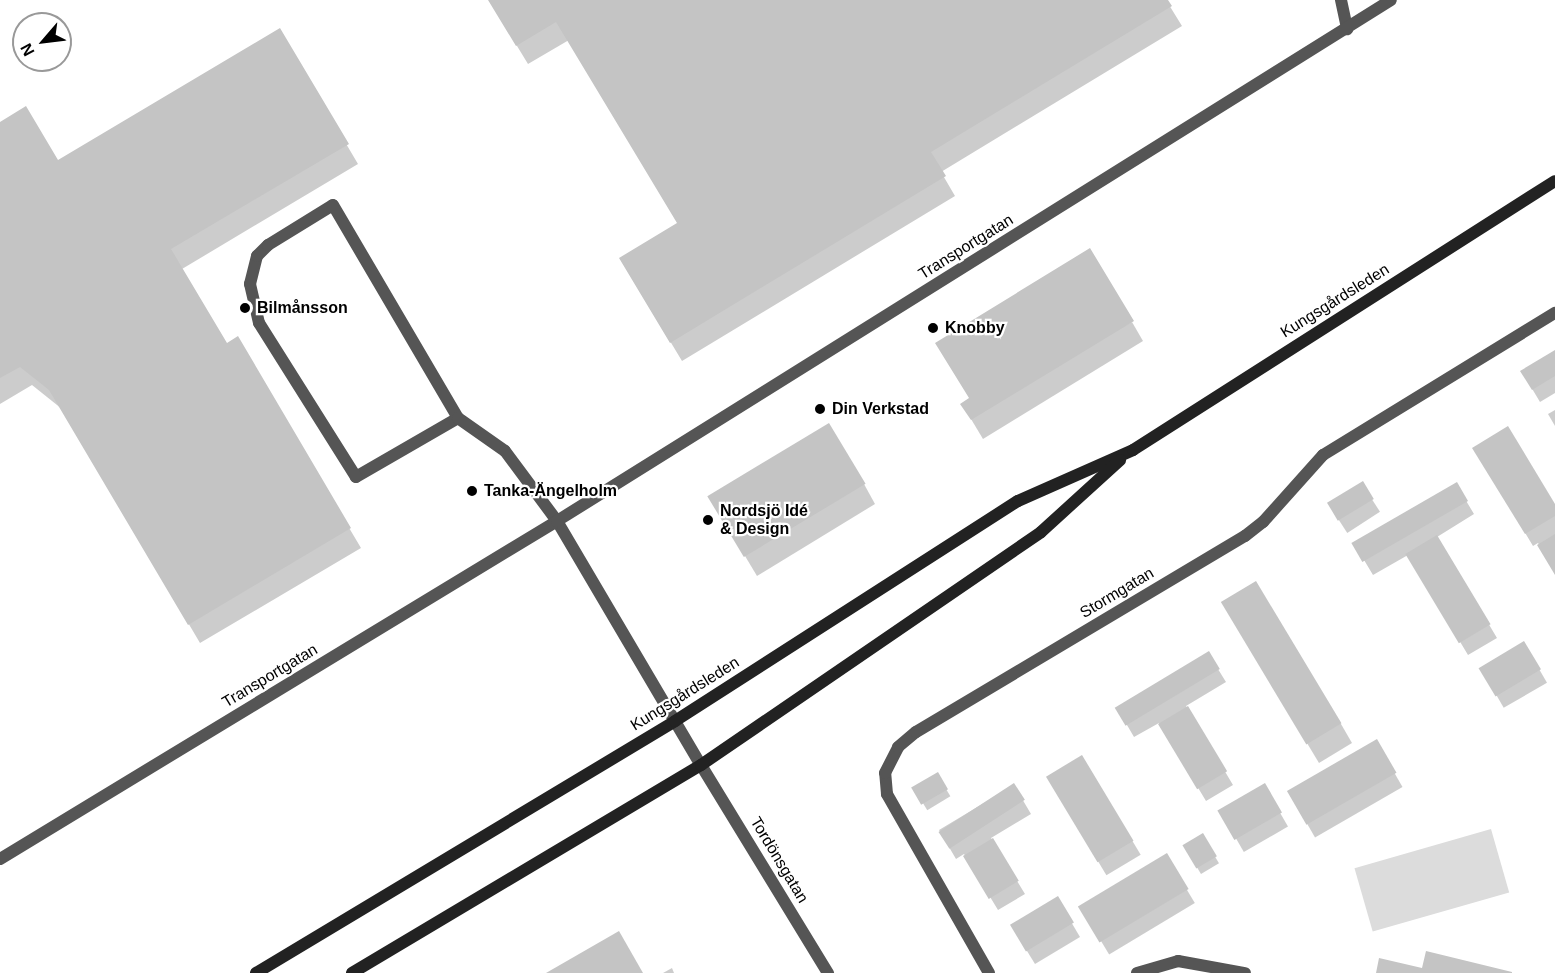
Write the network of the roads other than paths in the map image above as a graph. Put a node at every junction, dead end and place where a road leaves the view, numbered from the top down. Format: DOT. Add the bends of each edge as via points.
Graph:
graph roads {
  1 [pos="1341,0"];
  2 [pos="1391,0"];
  3 [pos="1347,29"];
  4 [pos="1555,181"];
  5 [pos="1555,313"];
  6 [pos="458,418"];
  7 [pos="1133,450"];
  8 [pos="557,521"];
  9 [pos="675,721"];
  10 [pos="701,765"];
  11 [pos="0,859"];
  12 [pos="256,973"];
  13 [pos="352,973"];
  14 [pos="828,973"];
  15 [pos="988,973"];
  16 [pos="1137,973"];
  17 [pos="1245,973"];
  1 -- 3 [label="street"];
  2 -- 3 [label="street, Transportgatan"];
  3 -- 8 [label="street, Transportgatan"];
  4 -- 7 [label="main road, Kungsgårdsleden"];
  5 -- 15 [label="street, Stormgatan" via="1323,455 1263,522 1245,536 897,747 885,773 887,794"];
  6 -- 6 [label="street" via="356,477 259,323 250,284 257,256 268,245 333,205"];
  6 -- 8 [label="street" via="505,451"];
  7 -- 9 [label="main road, Kungsgårdsleden" via="1018,501"];
  7 -- 10 [label="main road, Kungsgårdsleden" via="1041,532"];
  8 -- 9 [label="street"];
  8 -- 11 [label="street, Transportgatan"];
  9 -- 10 [label="street"];
  9 -- 12 [label="main road, Kungsgårdsleden"];
  10 -- 13 [label="main road, Kungsgårdsleden"];
  10 -- 14 [label="street, Tordönsgatan"];
  16 -- 17 [label="street" via="1178,961"];
}
